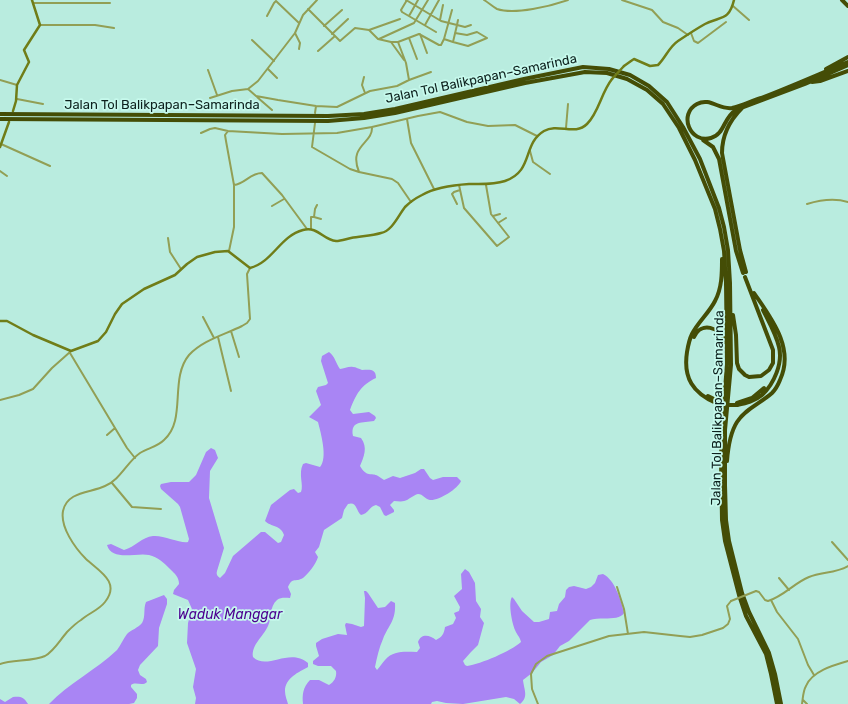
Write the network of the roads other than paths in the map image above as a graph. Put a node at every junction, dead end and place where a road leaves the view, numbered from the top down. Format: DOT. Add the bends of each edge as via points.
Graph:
graph roads {
  1 [pos="317,0"];
  2 [pos="407,0"];
  3 [pos="418,0"];
  4 [pos="428,0"];
  5 [pos="439,0"];
  6 [pos="484,0"];
  7 [pos="568,0"];
  8 [pos="622,0"];
  9 [pos="734,0"];
  10 [pos="842,0"];
  11 [pos="32,2"];
  12 [pos="110,3"];
  13 [pos="415,5"];
  14 [pos="443,6"];
  15 [pos="733,6"];
  16 [pos="848,6"];
  17 [pos="308,9"];
  18 [pos="342,10"];
  19 [pos="422,10"];
  20 [pos="452,10"];
  21 [pos="431,15"];
  22 [pos="267,16"];
  23 [pos="409,16"];
  24 [pos="348,19"];
  25 [pos="400,19"];
  26 [pos="417,20"];
  27 [pos="440,20"];
  28 [pos="458,20"];
  29 [pos="750,20"];
  30 [pos="726,22"];
  31 [pos="299,23"];
  32 [pos="448,23"];
  33 [pos="40,24"];
  34 [pos="425,25"];
  35 [pos="457,25"];
  36 [pos="471,25"];
  37 [pos="324,26"];
  38 [pos="114,28"];
  39 [pos="369,30"];
  40 [pos="436,32"];
  41 [pos="455,32"];
  42 [pos="295,33"];
  43 [pos="332,34"];
  44 [pos="420,34"];
  45 [pos="689,34"];
  46 [pos="335,36"];
  47 [pos="409,38"];
  48 [pos="378,39"];
  49 [pos="252,40"];
  50 [pos="444,40"];
  51 [pos="391,42"];
  52 [pos="398,42"];
  53 [pos="453,42"];
  54 [pos="299,49"];
  55 [pos="318,51"];
  56 [pos="427,53"];
  57 [pos="848,57"];
  58 [pos="417,59"];
  59 [pos="274,61"];
  60 [pos="406,62"];
  61 [pos="848,62"];
  62 [pos="848,65"];
  63 [pos="268,69"];
  64 [pos="208,70"];
  65 [pos="848,71"];
  66 [pos="431,72"];
  67 [pos="364,77"];
  68 [pos="277,78"];
  69 [pos="0,80"];
  70 [pos="409,80"];
  71 [pos="801,82"];
  72 [pos="810,82"];
  73 [pos="17,85"];
  74 [pos="248,89"];
  75 [pos="365,93"];
  76 [pos="217,96"];
  77 [pos="256,96"];
  78 [pos="210,98"];
  79 [pos="17,99"];
  80 [pos="42,104"];
  81 [pos="568,104"];
  82 [pos="316,106"];
  83 [pos="744,107"];
  84 [pos="272,110"];
  85 [pos="13,111"];
  86 [pos="315,113"];
  87 [pos="0,114"];
  88 [pos="0,119"];
  89 [pos="407,119"];
  90 [pos="9,122"];
  91 [pos="315,123"];
  92 [pos="372,127"];
  93 [pos="566,128"];
  94 [pos="228,131"];
  95 [pos="202,133"];
  96 [pos="314,133"];
  97 [pos="537,136"];
  98 [pos="698,137"];
  99 [pos="1,146"];
  100 [pos="530,151"];
  101 [pos="50,166"];
  102 [pos="0,171"];
  103 [pos="359,172"];
  104 [pos="550,174"];
  105 [pos="7,176"];
  106 [pos="234,185"];
  107 [pos="459,185"];
  108 [pos="486,185"];
  109 [pos="434,189"];
  110 [pos="460,190"];
  111 [pos="284,199"];
  112 [pos="411,202"];
  113 [pos="848,202"];
  114 [pos="457,204"];
  115 [pos="807,204"];
  116 [pos="317,205"];
  117 [pos="272,206"];
  118 [pos="500,214"];
  119 [pos="493,216"];
  120 [pos="314,217"];
  121 [pos="506,218"];
  122 [pos="322,219"];
  123 [pos="498,223"];
  124 [pos="309,229"];
  125 [pos="720,229"];
  126 [pos="168,238"];
  127 [pos="230,251"];
  128 [pos="250,268"];
  129 [pos="181,269"];
  130 [pos="745,274"];
  131 [pos="753,294"];
  132 [pos="730,299"];
  133 [pos="204,317"];
  134 [pos="0,321"];
  135 [pos="231,331"];
  136 [pos="218,337"];
  137 [pos="214,338"];
  138 [pos="727,346"];
  139 [pos="70,352"];
  140 [pos="239,356"];
  141 [pos="231,391"];
  142 [pos="0,400"];
  143 [pos="717,402"];
  144 [pos="115,428"];
  145 [pos="107,435"];
  146 [pos="135,458"];
  147 [pos="112,483"];
  148 [pos="725,486"];
  149 [pos="161,509"];
  150 [pos="832,542"];
  151 [pos="848,560"];
  152 [pos="848,567"];
  153 [pos="779,578"];
  154 [pos="616,587"];
  155 [pos="789,590"];
  156 [pos="771,600"];
  157 [pos="628,634"];
  158 [pos="848,662"];
  159 [pos="0,664"];
  160 [pos="814,676"];
  161 [pos="803,700"];
  162 [pos="538,704"];
  163 [pos="777,704"];
  164 [pos="781,704"];
  165 [pos="802,704"];
  166 [pos="807,704"];
  1 -- 17 [label="street"];
  2 -- 13 [label="street"];
  2 -- 23 [label="street" via="401,11"];
  3 -- 13 [label="street"];
  4 -- 19 [label="street"];
  5 -- 21 [label="street"];
  6 -- 7 [label="street" via="496,9 512,12"];
  8 -- 45 [label="street" via="652,10 663,22"];
  9 -- 15 [label="street"];
  10 -- 16 [label="highway"];
  11 -- 12 [label="street"];
  11 -- 33 [label="street"];
  13 -- 19 [label="street"];
  13 -- 23 [label="street"];
  14 -- 27 [label="street"];
  15 -- 29 [label="street"];
  15 -- 45 [label="street" via="723,18"];
  17 -- 31 [label="street"];
  17 -- 37 [label="street"];
  18 -- 37 [label="street"];
  19 -- 21 [label="street"];
  19 -- 26 [label="street"];
  20 -- 32 [label="street"];
  21 -- 27 [label="street"];
  21 -- 34 [label="street"];
  22 -- 31 [label="street" via="276,1"];
  23 -- 26 [label="street"];
  24 -- 43 [label="street"];
  25 -- 39 [label="street"];
  26 -- 34 [label="street"];
  26 -- 48 [label="street"];
  27 -- 32 [label="street"];
  28 -- 35 [label="street"];
  30 -- 45 [label="street" via="698,42"];
  31 -- 42 [label="street"];
  32 -- 35 [label="street"];
  32 -- 50 [label="street"];
  33 -- 38 [label="street"];
  33 -- 73 [label="street" via="24,50 29,62"];
  34 -- 40 [label="street"];
  35 -- 36 [label="street" via="465,28"];
  35 -- 41 [label="street"];
  37 -- 43 [label="street"];
  39 -- 46 [label="street" via="354,28 341,41"];
  39 -- 48 [label="street"];
  41 -- 53 [label="street"];
  41 -- 53 [label="street" via="467,35 477,32 487,38 468,46"];
  42 -- 54 [label="street" via="300,44"];
  42 -- 59 [label="street"];
  43 -- 46 [label="street"];
  44 -- 47 [label="street"];
  44 -- 50 [label="street" via="439,45"];
  44 -- 56 [label="street"];
  45 -- 93 [label="street, bridge" via="675,43 662,61 655,66 631,60 607,85 589,123 578,130"];
  46 -- 55 [label="street"];
  47 -- 52 [label="street"];
  47 -- 58 [label="street"];
  48 -- 51 [label="street"];
  49 -- 59 [label="street"];
  50 -- 53 [label="street"];
  51 -- 52 [label="street"];
  51 -- 60 [label="street"];
  52 -- 60 [label="street"];
  57 -- 71 [label="highway"];
  59 -- 63 [label="street"];
  60 -- 70 [label="street"];
  61 -- 71 [label="highway"];
  62 -- 72 [label="highway"];
  63 -- 68 [label="street"];
  63 -- 74 [label="street"];
  64 -- 76 [label="street"];
  65 -- 72 [label="highway"];
  66 -- 70 [label="street"];
  67 -- 75 [label="street" via="362,85"];
  69 -- 73 [label="street"];
  70 -- 75 [label="street" via="396,86"];
  71 -- 98 [label="highway" via="733,107 724,108 708,102 698,104 690,110 687,120 690,130"];
  72 -- 83 [label="highway"];
  73 -- 79 [label="street"];
  74 -- 76 [label="street"];
  74 -- 77 [label="street"];
  75 -- 82 [label="street" via="337,107"];
  76 -- 78 [label="street"];
  77 -- 82 [label="street"];
  77 -- 84 [label="street"];
  79 -- 80 [label="street"];
  79 -- 85 [label="street"];
  81 -- 93 [label="street"];
  82 -- 86 [label="street"];
  83 -- 98 [label="highway" via="729,115 717,135 708,139"];
  83 -- 130 [label="highway" via="729,126 722,146"];
  87 -- 132 [label="highway, Jalan Tol Balikpapan–Samarinda" via="364,114 583,67 619,72 649,86 667,102 700,159 724,227 728,250"];
  88 -- 125 [label="highway, Jalan Tol Balikpapan–Samarinda" via="328,121 395,113 574,74 607,73 637,83 663,104 695,160"];
  89 -- 92 [label="street"];
  89 -- 97 [label="street" via="440,112 467,122 488,126 515,125"];
  89 -- 109 [label="street" via="411,143"];
  90 -- 99 [label="street"];
  91 -- 96 [label="street"];
  92 -- 96 [label="street" via="337,133"];
  92 -- 103 [label="street" via="370,136 356,154"];
  93 -- 97 [label="street" via="549,128"];
  94 -- 95 [label="street" via="210,128"];
  94 -- 96 [label="street"];
  94 -- 106 [label="street" via="225,135"];
  96 -- 103 [label="street" via="312,148"];
  97 -- 100 [label="street"];
  98 -- 130 [label="highway" via="711,144 718,155 736,251"];
  99 -- 101 [label="street"];
  100 -- 104 [label="street" via="534,163"];
  100 -- 108 [label="street" via="524,166 517,174 507,180"];
  102 -- 105 [label="street"];
  103 -- 112 [label="street" via="392,178"];
  106 -- 111 [label="street" via="262,172"];
  106 -- 127 [label="street" via="234,227"];
  107 -- 108 [label="street"];
  107 -- 109 [label="street"];
  107 -- 110 [label="street"];
  108 -- 119 [label="street"];
  109 -- 112 [label="street"];
  110 -- 114 [label="street" via="452,194"];
  110 -- 123 [label="street" via="463,206 496,246 509,237"];
  111 -- 117 [label="street"];
  111 -- 124 [label="street"];
  112 -- 124 [label="street" via="389,229 382,233 335,241"];
  113 -- 115 [label="street" via="832,200"];
  116 -- 120 [label="street"];
  118 -- 119 [label="street"];
  119 -- 123 [label="street"];
  120 -- 122 [label="street"];
  120 -- 124 [label="street" via="310,218"];
  121 -- 123 [label="street"];
  124 -- 128 [label="street" via="299,231 284,240 267,259"];
  125 -- 138 [label="highway, Jalan Tol Balikpapan–Samarinda" via="726,283"];
  125 -- 143 [label="highway" via="722,277 719,293 712,308 692,334 686,360 687,373 693,387 704,397"];
  126 -- 129 [label="street" via="170,252"];
  127 -- 128 [label="street"];
  127 -- 129 [label="street" via="199,256"];
  128 -- 135 [label="street" via="250,319"];
  129 -- 139 [label="street" via="174,276 144,289 122,304 98,341"];
  130 -- 131 [label="highway"];
  131 -- 132 [label="highway" via="770,340 773,356 769,370 755,378 745,375 737,363 736,335"];
  131 -- 143 [label="highway, bridge" via="776,342 777,364 770,380 752,398 737,404"];
  131 -- 148 [label="highway" via="770,316 782,341 785,366 774,391 736,423 728,450"];
  132 -- 148 [label="highway, Jalan Tol Balikpapan–Samarinda" via="731,365 725,430"];
  133 -- 137 [label="street"];
  134 -- 139 [label="street" via="7,321"];
  135 -- 136 [label="street"];
  135 -- 140 [label="street"];
  136 -- 137 [label="street"];
  136 -- 141 [label="street"];
  137 -- 146 [label="street" via="196,349 185,362 179,381 172,431 163,442 141,452"];
  138 -- 143 [label="highway" via="719,332 708,327 695,334 689,352 689,372 695,385"];
  138 -- 163 [label="highway, Jalan Tol Balikpapan–Samarinda" via="721,437 722,520 739,595 746,616 766,654"];
  139 -- 142 [label="street" via="33,389"];
  139 -- 144 [label="street"];
  144 -- 145 [label="street"];
  144 -- 146 [label="street"];
  146 -- 147 [label="street"];
  147 -- 149 [label="street" via="132,507"];
  147 -- 159 [label="street" via="82,492 69,501 63,512 65,527 74,543 86,559 107,577 111,590 106,600 71,629 45,656"];
  148 -- 164 [label="highway, Jalan Tol Balikpapan–Samarinda" via="726,520 737,573 750,612 769,653"];
  150 -- 151 [label="street"];
  152 -- 155 [label="street" via="809,577"];
  153 -- 155 [label="street"];
  154 -- 157 [label="street" via="624,609"];
  155 -- 156 [label="street"];
  156 -- 157 [label="street, bridge" via="765,601 760,592 756,591 731,601 727,606 729,623 723,628 696,636 649,632"];
  156 -- 160 [label="street" via="798,639"];
  157 -- 162 [label="street" via="604,637 557,652 538,662 530,679"];
  158 -- 160 [label="street" via="827,668"];
  160 -- 161 [label="street" via="805,686"];
  161 -- 165 [label="street"];
  161 -- 166 [label="street"];
}
